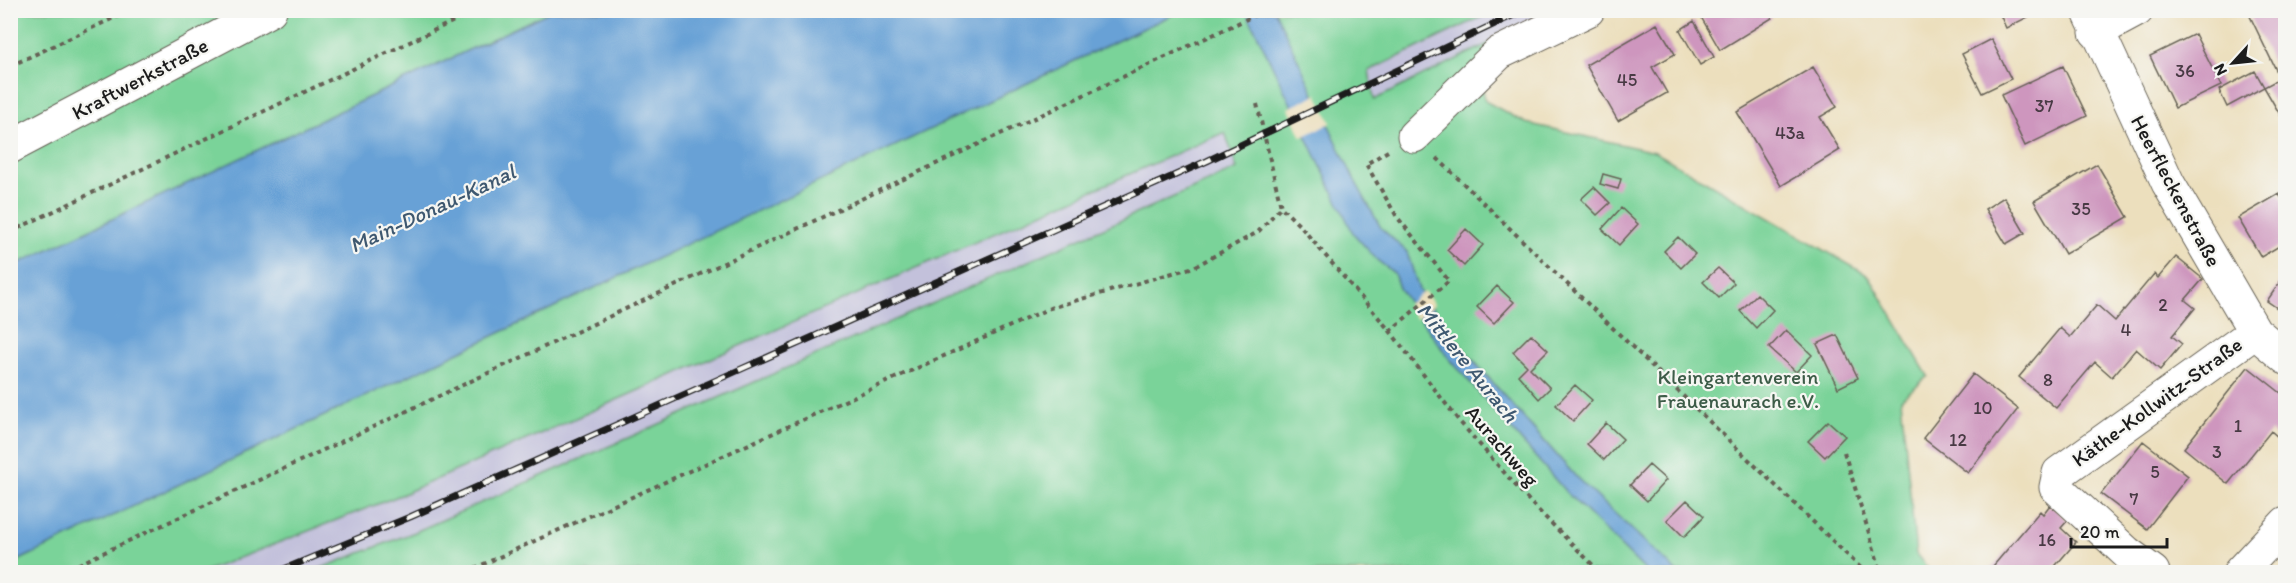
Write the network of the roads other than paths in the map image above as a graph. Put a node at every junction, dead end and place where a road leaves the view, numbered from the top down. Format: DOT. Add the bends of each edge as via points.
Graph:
graph roads {
  1 [pos="270,10"];
  2 [pos="1588,10"];
  3 [pos="2137,10"];
  4 [pos="2092,21"];
  5 [pos="1414,136"];
  6 [pos="10,147"];
  7 [pos="2255,332"];
  8 [pos="2286,358"];
  9 [pos="2286,523"];
  10 [pos="2153,573"];
  11 [pos="2240,573"];
  1 -- 6 [label="street, Kraftwerkstraße"];
  2 -- 5 [label="street" via="1499,53"];
  3 -- 4 [label="street"];
  4 -- 7 [label="street, Heerfleckenstraße" via="2168,183"];
  7 -- 8 [label="street, Heerfleckenstraße"];
  7 -- 10 [label="street, Käthe-Kollwitz-Straße" via="2059,473 2056,487"];
  9 -- 11 [label="street"];
}
